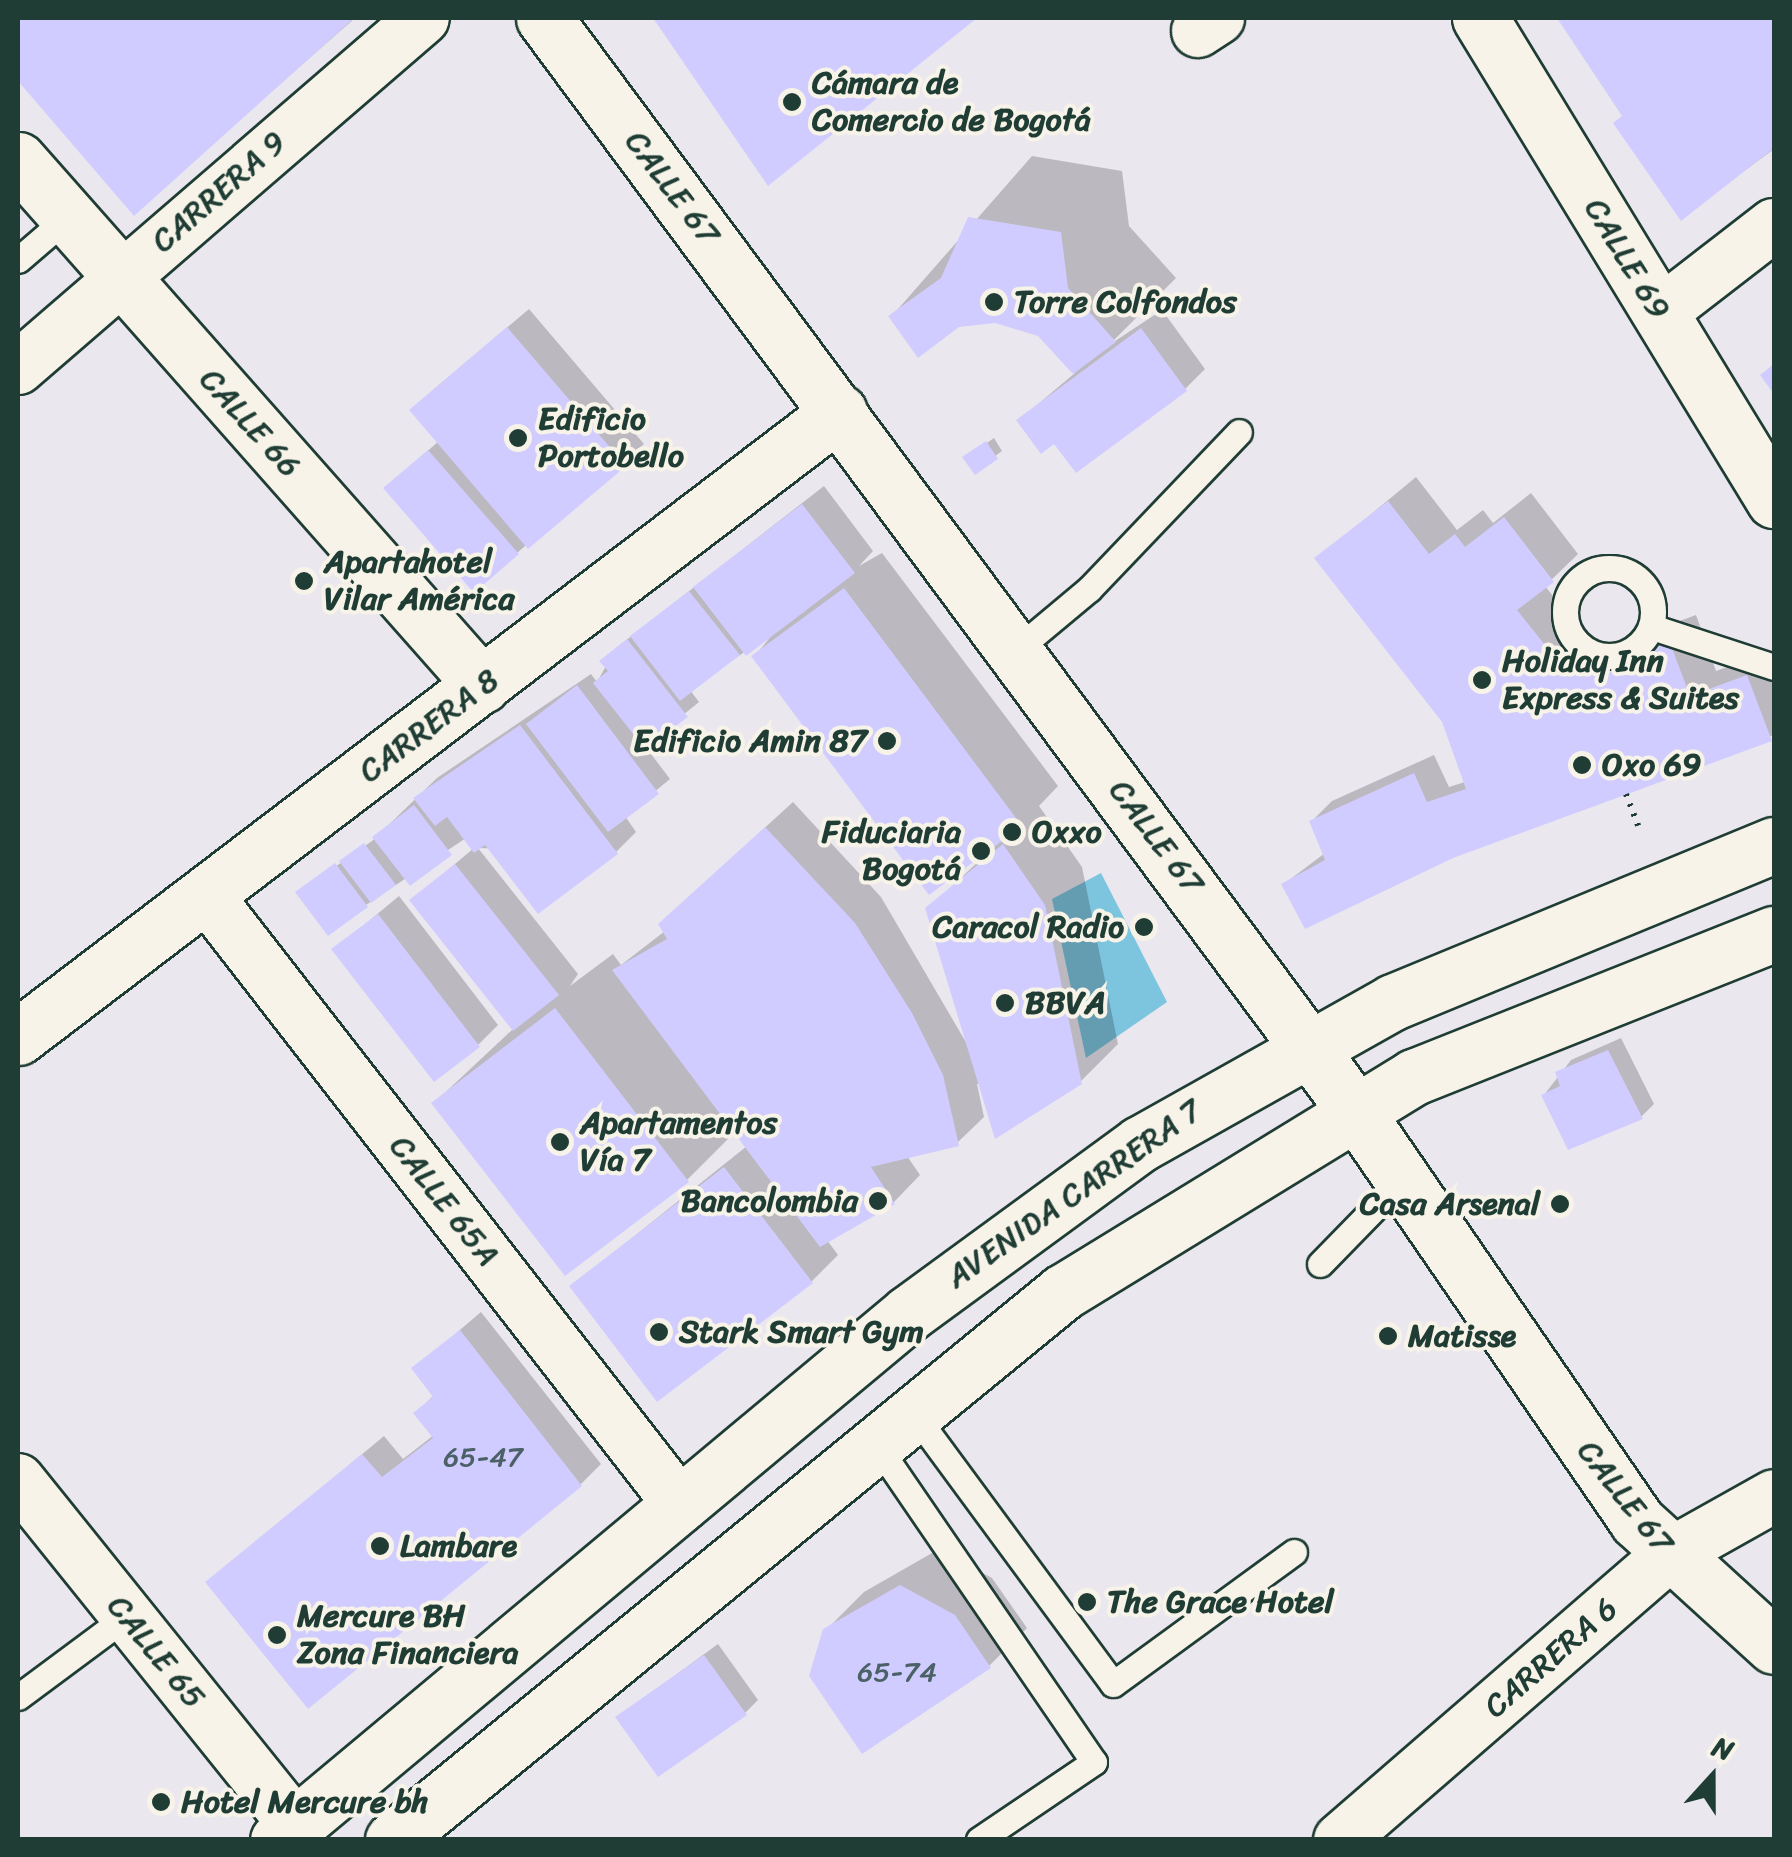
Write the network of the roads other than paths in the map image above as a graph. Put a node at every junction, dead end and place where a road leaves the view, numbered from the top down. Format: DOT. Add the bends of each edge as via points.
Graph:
graph roads {
  1 [pos="423,18"];
  2 [pos="544,18"];
  3 [pos="1480,18"];
  4 [pos="18,160"];
  5 [pos="68,217"];
  6 [pos="1774,225"];
  7 [pos="18,260"];
  8 [pos="120,276"];
  9 [pos="1660,313"];
  10 [pos="18,368"];
  11 [pos="839,412"];
  12 [pos="1240,432"];
  13 [pos="1774,500"];
  14 [pos="1652,627"];
  15 [pos="1016,650"];
  16 [pos="1774,667"];
  17 [pos="482,685"];
  18 [pos="1774,845"];
  19 [pos="206,895"];
  20 [pos="1774,934"];
  21 [pos="18,1038"];
  22 [pos="1307,1042"];
  23 [pos="1354,1109"];
  24 [pos="1403,1180"];
  25 [pos="1320,1264"];
  26 [pos="892,1426"];
  27 [pos="18,1480"];
  28 [pos="1774,1496"];
  29 [pos="680,1506"];
  30 [pos="1294,1552"];
  31 [pos="1669,1555"];
  32 [pos="127,1616"];
  33 [pos="1774,1646"];
  34 [pos="18,1697"];
  35 [pos="286,1832"];
  36 [pos="393,1840"];
  37 [pos="979,1840"];
  38 [pos="1340,1840"];
  1 -- 8 [label="street, CARRERA 9"];
  2 -- 11 [label="main road, CALLE 67"];
  3 -- 9 [label="main road, CALLE 69"];
  4 -- 5 [label="main road, CALLE 66"];
  5 -- 7 [label="lane"];
  5 -- 8 [label="main road, CALLE 66"];
  6 -- 9 [label="street"];
  8 -- 10 [label="street, CARRERA 9"];
  8 -- 17 [label="main road, CALLE 66"];
  9 -- 13 [label="main road, CALLE 69"];
  11 -- 15 [label="main road, CALLE 67"];
  11 -- 17 [label="main road, CARRERA 8"];
  12 -- 15 [label="lane" via="1089,590"];
  14 -- 14 [label="lane" via="1634,649 1606,656 1578,644 1566,619 1580,578 1620,568 1652,598"];
  14 -- 16 [label="lane"];
  15 -- 22 [label="main road, CALLE 67"];
  17 -- 19 [label="main road, CARRERA 8"];
  18 -- 22 [label="main road, AVENIDA CARRERA 7"];
  19 -- 21 [label="main road, CARRERA 8"];
  19 -- 29 [label="street, CALLE 65A"];
  20 -- 23 [label="main road" via="1469,1052"];
  22 -- 23 [label="main road, CALLE 67"];
  22 -- 29 [label="main road, AVENIDA CARRERA 7" via="1032,1218"];
  23 -- 24 [label="main road, CALLE 67"];
  23 -- 26 [label="main road" via="1063,1292"];
  24 -- 25 [label="lane"];
  24 -- 31 [label="main road, CALLE 67" via="1611,1487"];
  26 -- 30 [label="lane" via="1113,1684"];
  26 -- 36 [label="main road"];
  26 -- 37 [label="lane" via="1094,1762"];
  27 -- 32 [label="street, CALLE 65"];
  28 -- 31 [label="street, CARRERA 6"];
  29 -- 35 [label="main road, AVENIDA CARRERA 7"];
  31 -- 33 [label="main road, CALLE 67"];
  31 -- 38 [label="street, CARRERA 6"];
  32 -- 34 [label="lane"];
  32 -- 35 [label="street, CALLE 65"];
}
